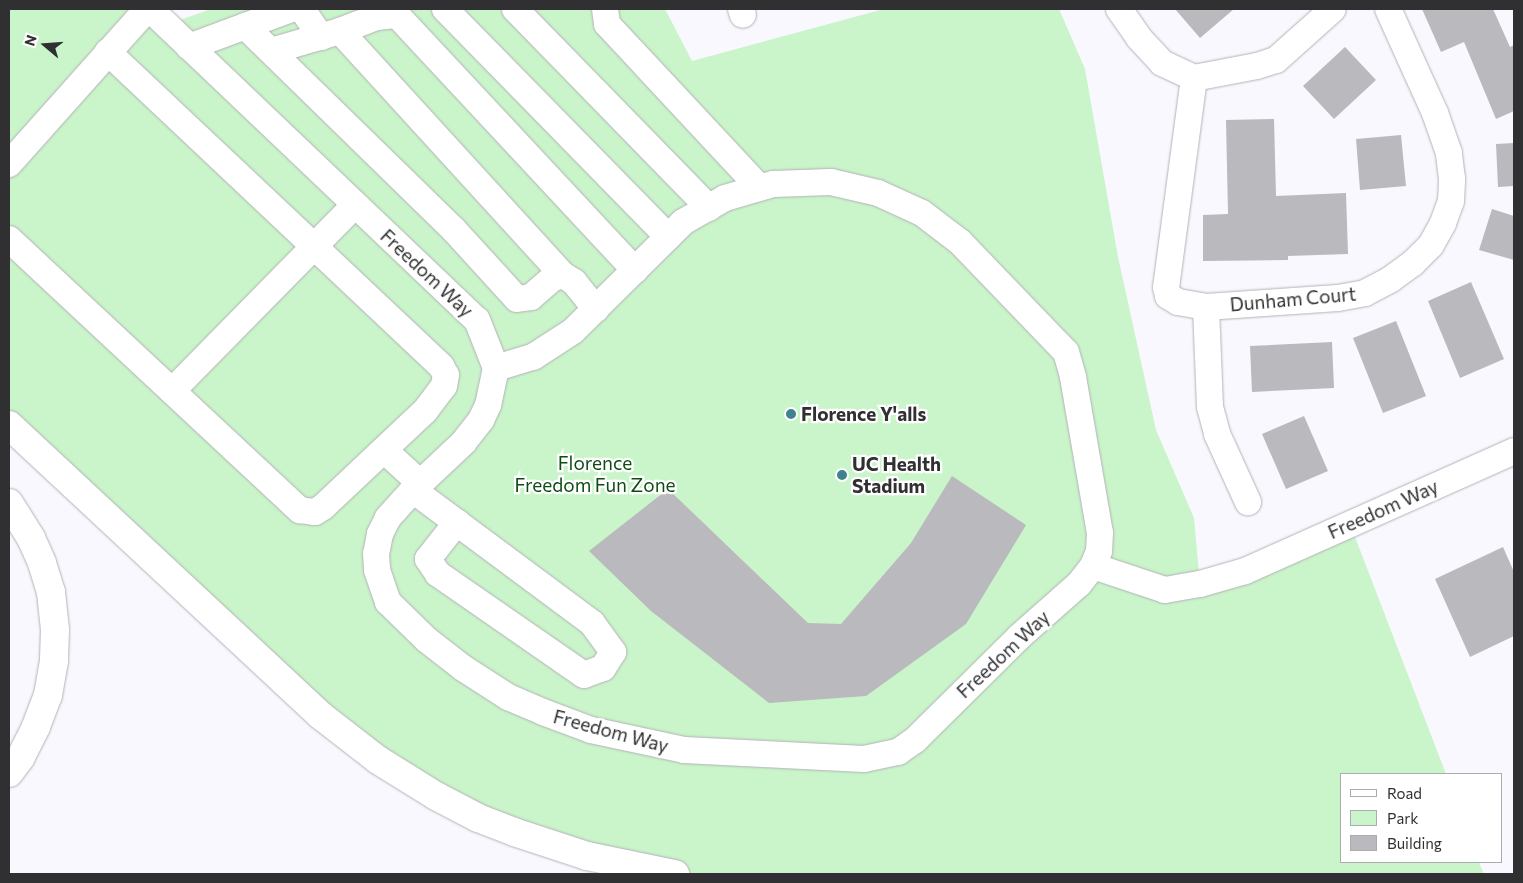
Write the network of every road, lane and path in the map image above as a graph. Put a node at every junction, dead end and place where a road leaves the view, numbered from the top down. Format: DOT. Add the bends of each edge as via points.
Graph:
graph roads {
  1 [pos="148,9"];
  2 [pos="291,9"];
  3 [pos="302,9"];
  4 [pos="445,9"];
  5 [pos="515,9"];
  6 [pos="605,9"];
  7 [pos="1119,9"];
  8 [pos="1333,9"];
  9 [pos="1388,9"];
  10 [pos="375,13"];
  11 [pos="246,26"];
  12 [pos="331,34"];
  13 [pos="189,47"];
  14 [pos="271,51"];
  15 [pos="108,52"];
  16 [pos="1194,78"];
  17 [pos="9,164"];
  18 [pos="760,188"];
  19 [pos="355,204"];
  20 [pos="709,208"];
  21 [pos="668,236"];
  22 [pos="9,239"];
  23 [pos="315,247"];
  24 [pos="635,270"];
  25 [pos="563,275"];
  26 [pos="1206,307"];
  27 [pos="596,309"];
  28 [pos="496,368"];
  29 [pos="172,391"];
  30 [pos="9,425"];
  31 [pos="384,450"];
  32 [pos="1514,451"];
  33 [pos="417,486"];
  34 [pos="1248,502"];
  35 [pos="9,503"];
  36 [pos="456,522"];
  37 [pos="1093,566"];
  38 [pos="9,774"];
  39 [pos="675,874"];
  1 -- 13 [label="street, Freedom Way"];
  1 -- 15 [label="street"];
  2 -- 11 [label="street"];
  3 -- 12 [label="street"];
  4 -- 21 [label="street"];
  5 -- 20 [label="street"];
  6 -- 18 [label="street" via="607,24"];
  7 -- 16 [label="street" via="1162,63"];
  8 -- 16 [label="street" via="1276,60"];
  9 -- 26 [label="street, Dunham Court" via="1435,113 1449,153 1451,201 1430,245 1392,279 1366,293 1338,298"];
  10 -- 12 [label="street"];
  10 -- 24 [label="street" via="397,15"];
  11 -- 13 [label="street"];
  11 -- 14 [label="street"];
  12 -- 14 [label="street"];
  12 -- 25 [label="street"];
  13 -- 19 [label="street, Freedom Way"];
  14 -- 25 [label="street" via="454,230 517,299 531,297 553,278"];
  15 -- 17 [label="street"];
  15 -- 23 [label="street"];
  16 -- 26 [label="street, Dunham Court" via="1166,287 1168,296 1178,302"];
  18 -- 20 [label="street" via="725,198"];
  18 -- 37 [label="street" via="773,184 831,182 878,193 922,213 960,242 1066,352 1100,532 1099,551"];
  19 -- 23 [label="street"];
  19 -- 28 [label="street, Freedom Way" via="477,320"];
  20 -- 21 [label="street" via="682,222"];
  21 -- 24 [label="street"];
  22 -- 29 [label="street"];
  23 -- 29 [label="street"];
  23 -- 31 [label="street" via="441,366 446,375 437,398"];
  24 -- 27 [label="street"];
  25 -- 27 [label="street" via="574,282"];
  26 -- 34 [label="street" via="1210,407 1217,434"];
  27 -- 28 [label="street" via="573,331 532,357"];
  28 -- 33 [label="street, Freedom Way" via="488,405 481,420 464,442"];
  29 -- 31 [label="street" via="300,510 307,512 316,512 324,507"];
  30 -- 39 [label="highway" via="320,715 378,760 436,796 514,832 587,856"];
  31 -- 33 [label="street"];
  32 -- 37 [label="street, Freedom Way" via="1245,571 1200,584 1165,590"];
  33 -- 36 [label="street"];
  33 -- 37 [label="street, Freedom Way" via="388,518 380,534 376,570 388,602 421,634 508,696 591,730 684,750 864,759 898,752 916,740 1019,637 1079,584"];
  35 -- 38 [label="highway" via="42,563 55,630 48,695 36,728"];
  36 -- 36 [label="street" via="592,623 613,652 603,668 584,675 438,574 428,559"];
}
